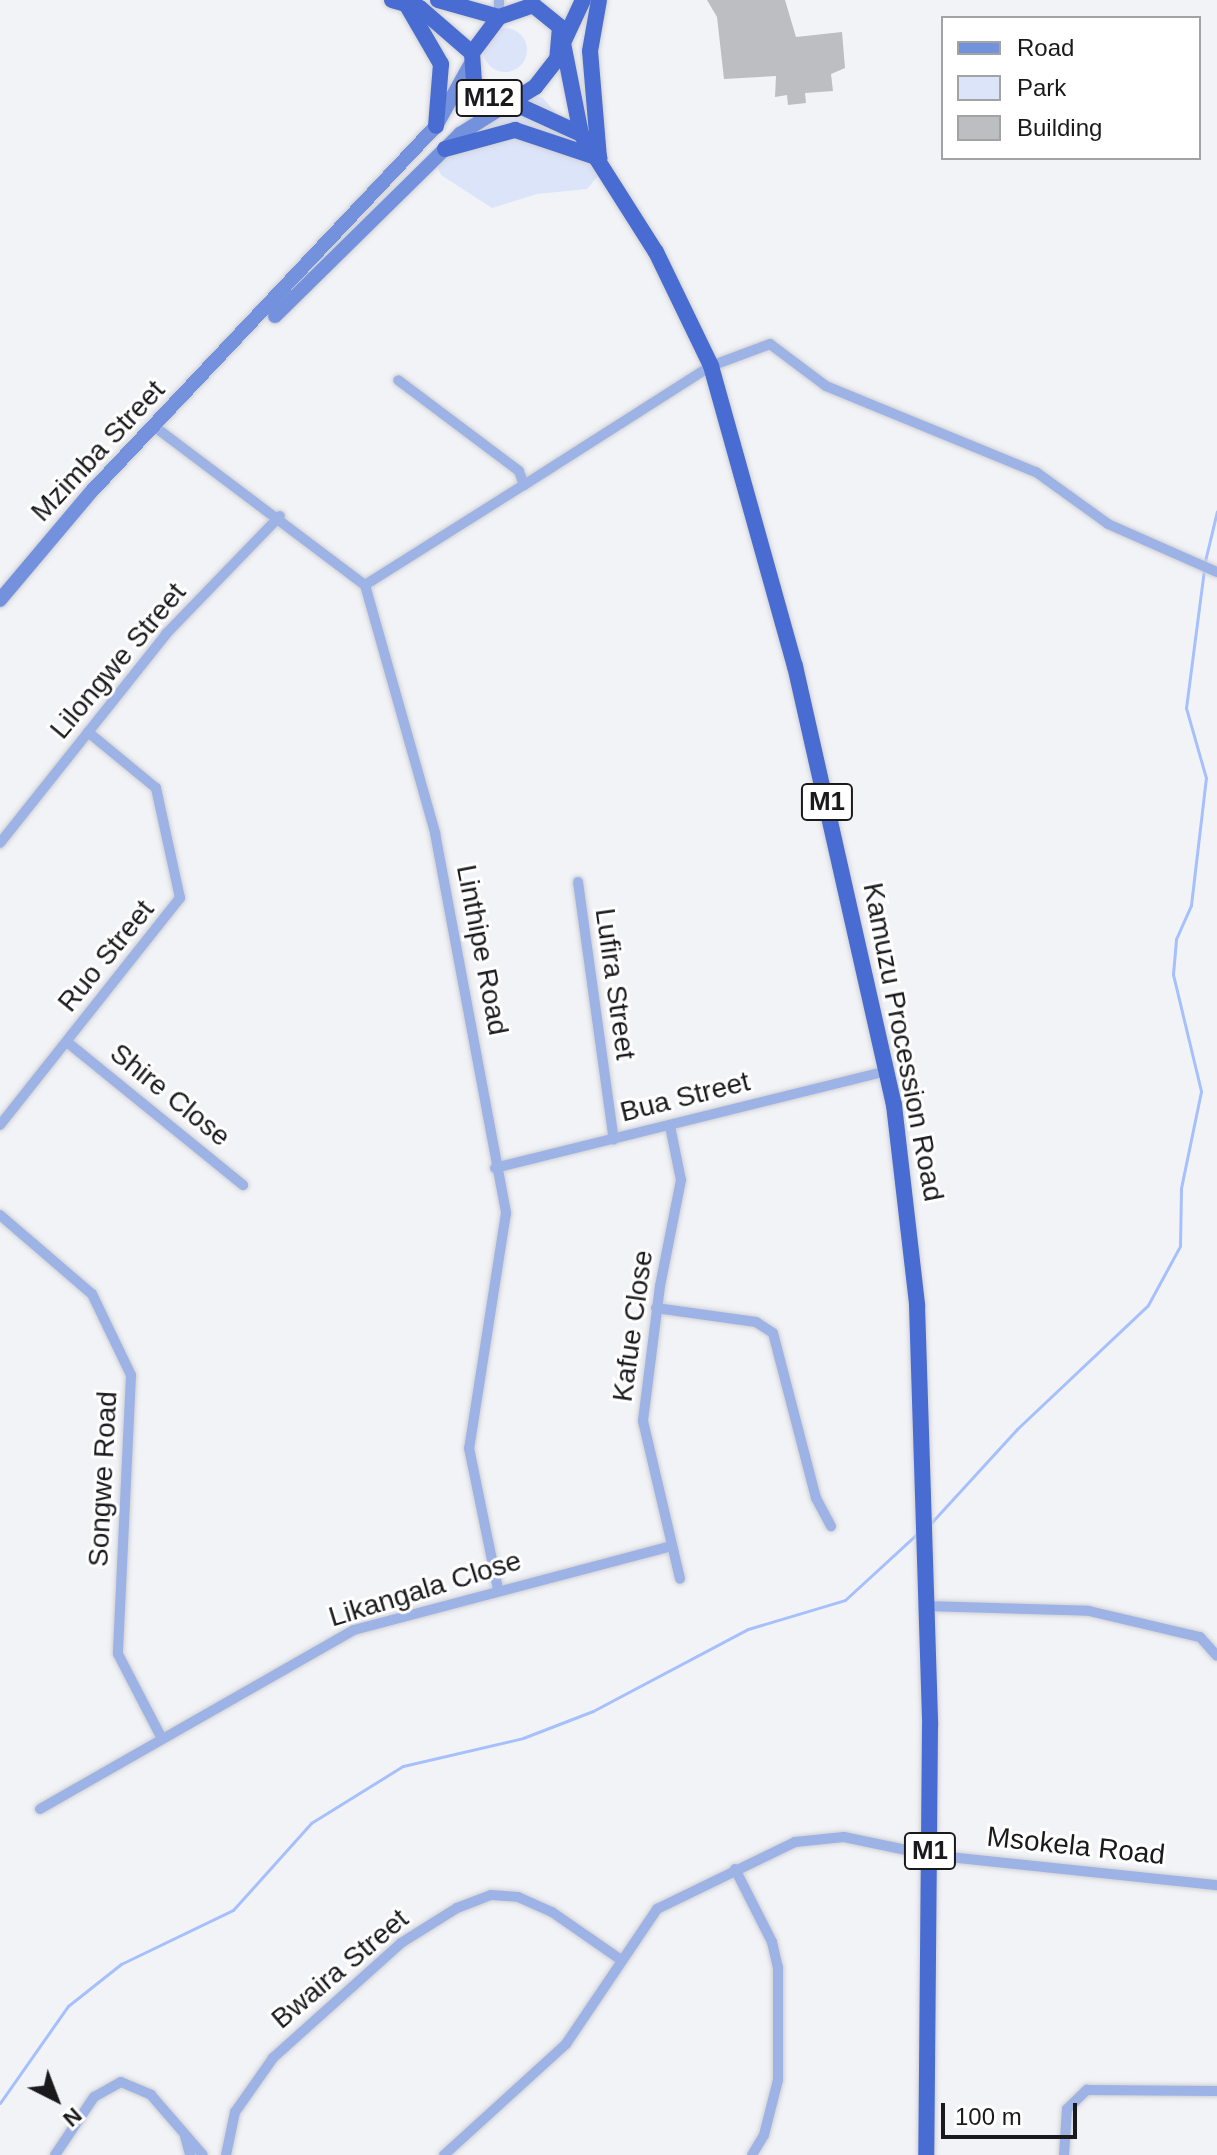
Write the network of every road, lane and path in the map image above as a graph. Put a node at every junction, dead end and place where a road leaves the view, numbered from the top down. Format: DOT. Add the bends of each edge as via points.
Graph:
graph roads {
  1 [pos="438,0"];
  2 [pos="583,0"];
  3 [pos="599,0"];
  4 [pos="399,1"];
  5 [pos="533,2"];
  6 [pos="499,8"];
  7 [pos="563,43"];
  8 [pos="471,59"];
  9 [pos="511,102"];
  10 [pos="436,126"];
  11 [pos="581,134"];
  12 [pos="445,149"];
  13 [pos="599,158"];
  14 [pos="711,366"];
  15 [pos="205,376"];
  16 [pos="398,380"];
  17 [pos="155,427"];
  18 [pos="524,481"];
  19 [pos="280,516"];
  20 [pos="1217,572"];
  21 [pos="365,585"];
  22 [pos="0,600"];
  23 [pos="88,732"];
  24 [pos="0,843"];
  25 [pos="578,882"];
  26 [pos="67,1042"];
  27 [pos="886,1071"];
  28 [pos="0,1125"];
  29 [pos="670,1126"];
  30 [pos="614,1140"];
  31 [pos="495,1168"];
  32 [pos="243,1185"];
  33 [pos="0,1215"];
  34 [pos="656,1308"];
  35 [pos="831,1526"];
  36 [pos="672,1546"];
  37 [pos="680,1579"];
  38 [pos="498,1589"];
  39 [pos="925,1606"];
  40 [pos="1217,1656"];
  41 [pos="161,1737"];
  42 [pos="40,1809"];
  43 [pos="930,1855"];
  44 [pos="735,1869"];
  45 [pos="1217,1885"];
  46 [pos="621,1960"];
  47 [pos="1217,2091"];
  48 [pos="183,2130"];
  49 [pos="55,2155"];
  50 [pos="190,2155"];
  51 [pos="203,2155"];
  52 [pos="226,2155"];
  53 [pos="444,2155"];
  54 [pos="752,2155"];
  55 [pos="926,2155"];
  56 [pos="1064,2155"];
  1 -- 6 [label="highway"];
  2 -- 7 [label="highway, M12"];
  3 -- 13 [label="highway" via="590,51"];
  4 -- 8 [label="highway" via="437,20"];
  4 -- 10 [label="highway" via="441,64"];
  5 -- 6 [label="highway"];
  5 -- 7 [label="highway" via="553,16"];
  6 -- 8 [label="highway, M12"];
  7 -- 9 [label="highway, M12" via="547,74"];
  7 -- 11 [label="highway, M1"];
  8 -- 9 [label="highway, M12" via="480,92"];
  8 -- 10 [label="main road" via="453,106"];
  9 -- 11 [label="highway, M1"];
  9 -- 12 [label="main road" via="473,123"];
  10 -- 15 [label="main road"];
  11 -- 13 [label="highway, Kamuzu Procession Road / M1"];
  12 -- 13 [label="highway" via="515,130"];
  12 -- 15 [label="main road" via="289,303"];
  13 -- 14 [label="highway, Kamuzu Procession Road / M1" via="685,303"];
  14 -- 18 [label="street"];
  14 -- 20 [label="street" via="770,344 826,386 1036,472 1122,532"];
  14 -- 27 [label="highway, Kamuzu Procession Road / M1" via="795,666"];
  15 -- 17 [label="main road, Mzimba Street"];
  16 -- 18 [label="street"];
  17 -- 19 [label="street"];
  17 -- 22 [label="main road, Mzimba Street"];
  18 -- 21 [label="street"];
  19 -- 21 [label="street"];
  19 -- 23 [label="street, Lilongwe Street" via="166,634"];
  21 -- 31 [label="street, Linthipe Road" via="435,833"];
  23 -- 24 [label="street, Lilongwe Street"];
  23 -- 26 [label="street, Ruo Street" via="156,788 180,898"];
  25 -- 30 [label="street, Lufira Street"];
  26 -- 28 [label="street, Ruo Street"];
  26 -- 32 [label="street, Shire Close"];
  27 -- 29 [label="street, Bua Street"];
  27 -- 39 [label="highway, Kamuzu Procession Road / M1" via="915,1251"];
  29 -- 30 [label="street, Bua Street"];
  29 -- 34 [label="street, Kafue Close" via="681,1180"];
  30 -- 31 [label="street, Bua Street"];
  31 -- 38 [label="street, Linthipe Road" via="505,1229 469,1448"];
  33 -- 41 [label="street, Songwe Road" via="92,1294 131,1375 118,1654"];
  34 -- 35 [label="street" via="756,1322 773,1333 816,1498"];
  34 -- 36 [label="street, Kafue Close" via="643,1421"];
  36 -- 37 [label="street, Kafue Close"];
  36 -- 38 [label="street, Likangala Close"];
  38 -- 41 [label="street, Likangala Close" via="354,1630"];
  39 -- 40 [label="street" via="1089,1611 1200,1637"];
  39 -- 43 [label="highway, Kamuzu Procession Road / M1"];
  41 -- 42 [label="street, Likangala Close"];
  43 -- 44 [label="street, Msokela Road" via="814,1837"];
  43 -- 45 [label="street, Msokela Road"];
  43 -- 55 [label="highway, Kamuzu Procession Road / M1"];
  44 -- 46 [label="street, Msokela Road" via="657,1909"];
  44 -- 54 [label="street" via="772,1942 778,1967 778,2080 764,2135"];
  46 -- 52 [label="street, Bwaira Street" via="552,1912 518,1897 491,1895 457,1908 401,1943 273,2058 235,2112"];
  46 -- 53 [label="street, Msokela Road" via="566,2044"];
  47 -- 56 [label="street" via="1087,2090 1067,2109"];
  48 -- 49 [label="street" via="151,2095 121,2082 94,2097"];
  48 -- 50 [label="street"];
  48 -- 51 [label="street"];
}
